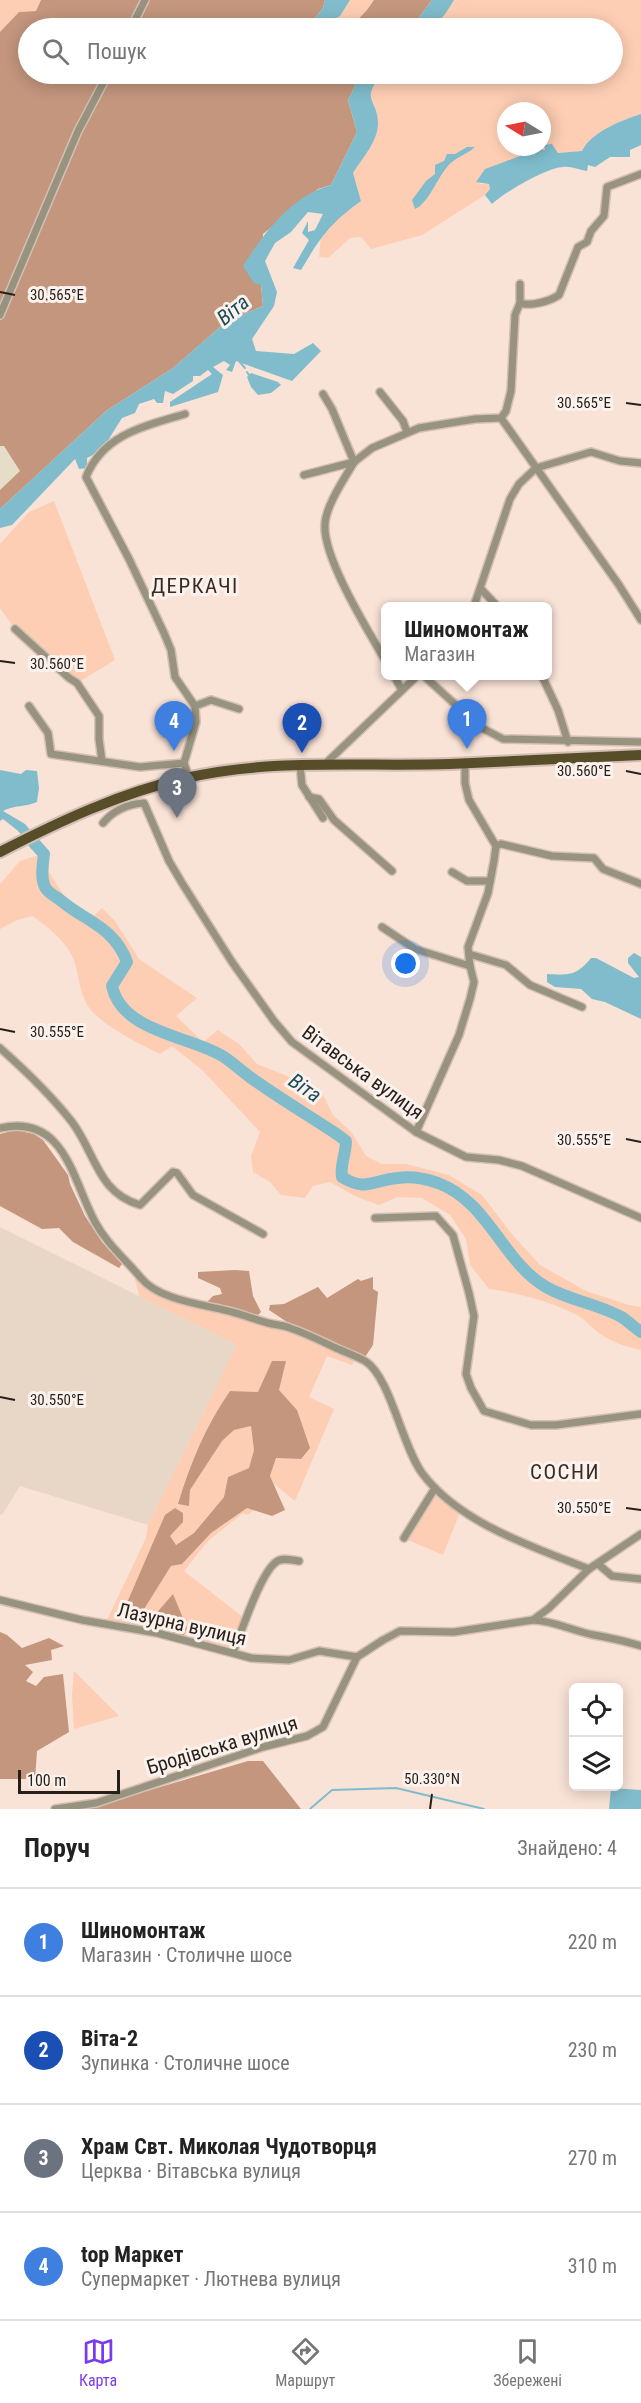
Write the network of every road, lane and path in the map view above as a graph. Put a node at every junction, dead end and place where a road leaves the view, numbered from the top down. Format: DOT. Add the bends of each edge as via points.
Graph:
graph roads {
  1 [pos="145,0"];
  2 [pos="136,18"];
  3 [pos="103,84"];
  4 [pos="641,174"];
  5 [pos="520,284"];
  6 [pos="520,303"];
  7 [pos="0,315"];
  8 [pos="380,392"];
  9 [pos="323,394"];
  10 [pos="185,414"];
  11 [pos="501,418"];
  12 [pos="407,432"];
  13 [pos="354,462"];
  14 [pos="641,463"];
  15 [pos="536,468"];
  16 [pos="304,476"];
  17 [pos="481,589"];
  18 [pos="476,602"];
  19 [pos="492,602"];
  20 [pos="641,620"];
  21 [pos="15,629"];
  22 [pos="381,653"];
  23 [pos="397,680"];
  24 [pos="412,680"];
  25 [pos="429,680"];
  26 [pos="544,680"];
  27 [pos="402,690"];
  28 [pos="30,706"];
  29 [pos="195,706"];
  30 [pos="239,709"];
  31 [pos="568,742"];
  32 [pos="641,742"];
  33 [pos="641,755"];
  34 [pos="102,761"];
  35 [pos="465,762"];
  36 [pos="184,763"];
  37 [pos="325,764"];
  38 [pos="300,765"];
  39 [pos="189,778"];
  40 [pos="309,797"];
  41 [pos="323,818"];
  42 [pos="103,823"];
  43 [pos="495,846"];
  44 [pos="3,850"];
  45 [pos="392,871"];
  46 [pos="452,872"];
  47 [pos="490,881"];
  48 [pos="641,884"];
  49 [pos="382,927"];
  50 [pos="469,954"];
  51 [pos="470,966"];
  52 [pos="582,1007"];
  53 [pos="0,1048"];
  54 [pos="0,1128"];
  55 [pos="416,1132"];
  56 [pos="375,1218"];
  57 [pos="641,1218"];
  58 [pos="263,1234"];
  59 [pos="641,1414"];
  60 [pos="435,1488"];
  61 [pos="641,1534"];
  62 [pos="404,1538"];
  63 [pos="299,1561"];
  64 [pos="598,1564"];
  65 [pos="589,1569"];
  66 [pos="641,1579"];
  67 [pos="0,1600"];
  68 [pos="533,1620"];
  69 [pos="641,1646"];
  70 [pos="233,1652"];
  71 [pos="357,1657"];
  72 [pos="55,1809"];
  1 -- 2 [label="street"];
  3 -- 7 [label="street" via="78,131"];
  4 -- 6 [label="street" via="607,187 604,216 587,242 578,247 559,295"];
  5 -- 6 [label="street"];
  6 -- 11 [label="street" via="515,315 511,391"];
  8 -- 12 [label="street"];
  9 -- 13 [label="street"];
  10 -- 29 [label="street" via="117,438 90,467 86,477 164,633 175,677"];
  11 -- 12 [label="street"];
  11 -- 15 [label="street"];
  12 -- 13 [label="street" via="372,448"];
  13 -- 16 [label="street"];
  13 -- 22 [label="street" via="328,511 325,531 344,586"];
  14 -- 15 [label="street" via="591,452"];
  15 -- 17 [label="street" via="510,499"];
  15 -- 20 [label="street"];
  17 -- 18 [label="street"];
  17 -- 19 [label="street"];
  21 -- 34 [label="street" via="77,683 96,710"];
  23 -- 27 [label="street"];
  24 -- 27 [label="street"];
  25 -- 31 [label="street" via="480,727 503,740"];
  26 -- 31 [label="street"];
  27 -- 37 [label="street"];
  28 -- 34 [label="street" via="48,733 51,754"];
  29 -- 30 [label="street" via="211,700"];
  29 -- 36 [label="street" via="196,722"];
  31 -- 32 [label="street"];
  33 -- 35 [label="main road"];
  34 -- 36 [label="street" via="140,767"];
  35 -- 37 [label="main road"];
  35 -- 43 [label="street" via="469,800"];
  36 -- 39 [label="street"];
  37 -- 38 [label="main road"];
  38 -- 39 [label="main road"];
  38 -- 40 [label="street" via="302,785"];
  39 -- 44 [label="main road" via="131,793"];
  40 -- 41 [label="street"];
  40 -- 45 [label="street" via="319,799 334,820"];
  42 -- 55 [label="street, Вітавська вулиця" via="110,815 144,803 182,883 274,1021 292,1042"];
  43 -- 47 [label="street"];
  43 -- 48 [label="street" via="501,844 552,856 594,858 603,869"];
  46 -- 47 [label="street" via="466,881"];
  47 -- 50 [label="street"];
  49 -- 51 [label="street" via="415,949"];
  50 -- 51 [label="street"];
  50 -- 52 [label="street" via="506,965 530,984"];
  51 -- 55 [label="street" via="474,982 459,1035"];
  53 -- 58 [label="street" via="50,1095 73,1124 110,1188 128,1201 140,1205 172,1172 177,1173 193,1195"];
  54 -- 60 [label="street" via="34,1128 56,1143 65,1154 96,1224 142,1280 172,1298 290,1328 366,1362 381,1377 413,1457"];
  55 -- 57 [label="street, Вітавська вулиця" via="466,1156 522,1166"];
  56 -- 59 [label="street" via="436,1216 453,1235 474,1316 466,1374 484,1412 531,1425"];
  60 -- 62 [label="street"];
  60 -- 65 [label="street" via="498,1532"];
  61 -- 64 [label="street"];
  63 -- 70 [label="street" via="277,1561 266,1573"];
  64 -- 65 [label="street"];
  64 -- 66 [label="street" via="612,1576"];
  65 -- 68 [label="street"];
  67 -- 70 [label="street, Лазурна вулиця"];
  68 -- 69 [label="street" via="550,1621"];
  68 -- 71 [label="street, Бродівська вулиця" via="453,1632 400,1631"];
  70 -- 71 [label="street, Лазурна вулиця" via="274,1660 319,1651"];
  71 -- 72 [label="street, Бродівська вулиця" via="323,1727 314,1734 96,1803"];
}
